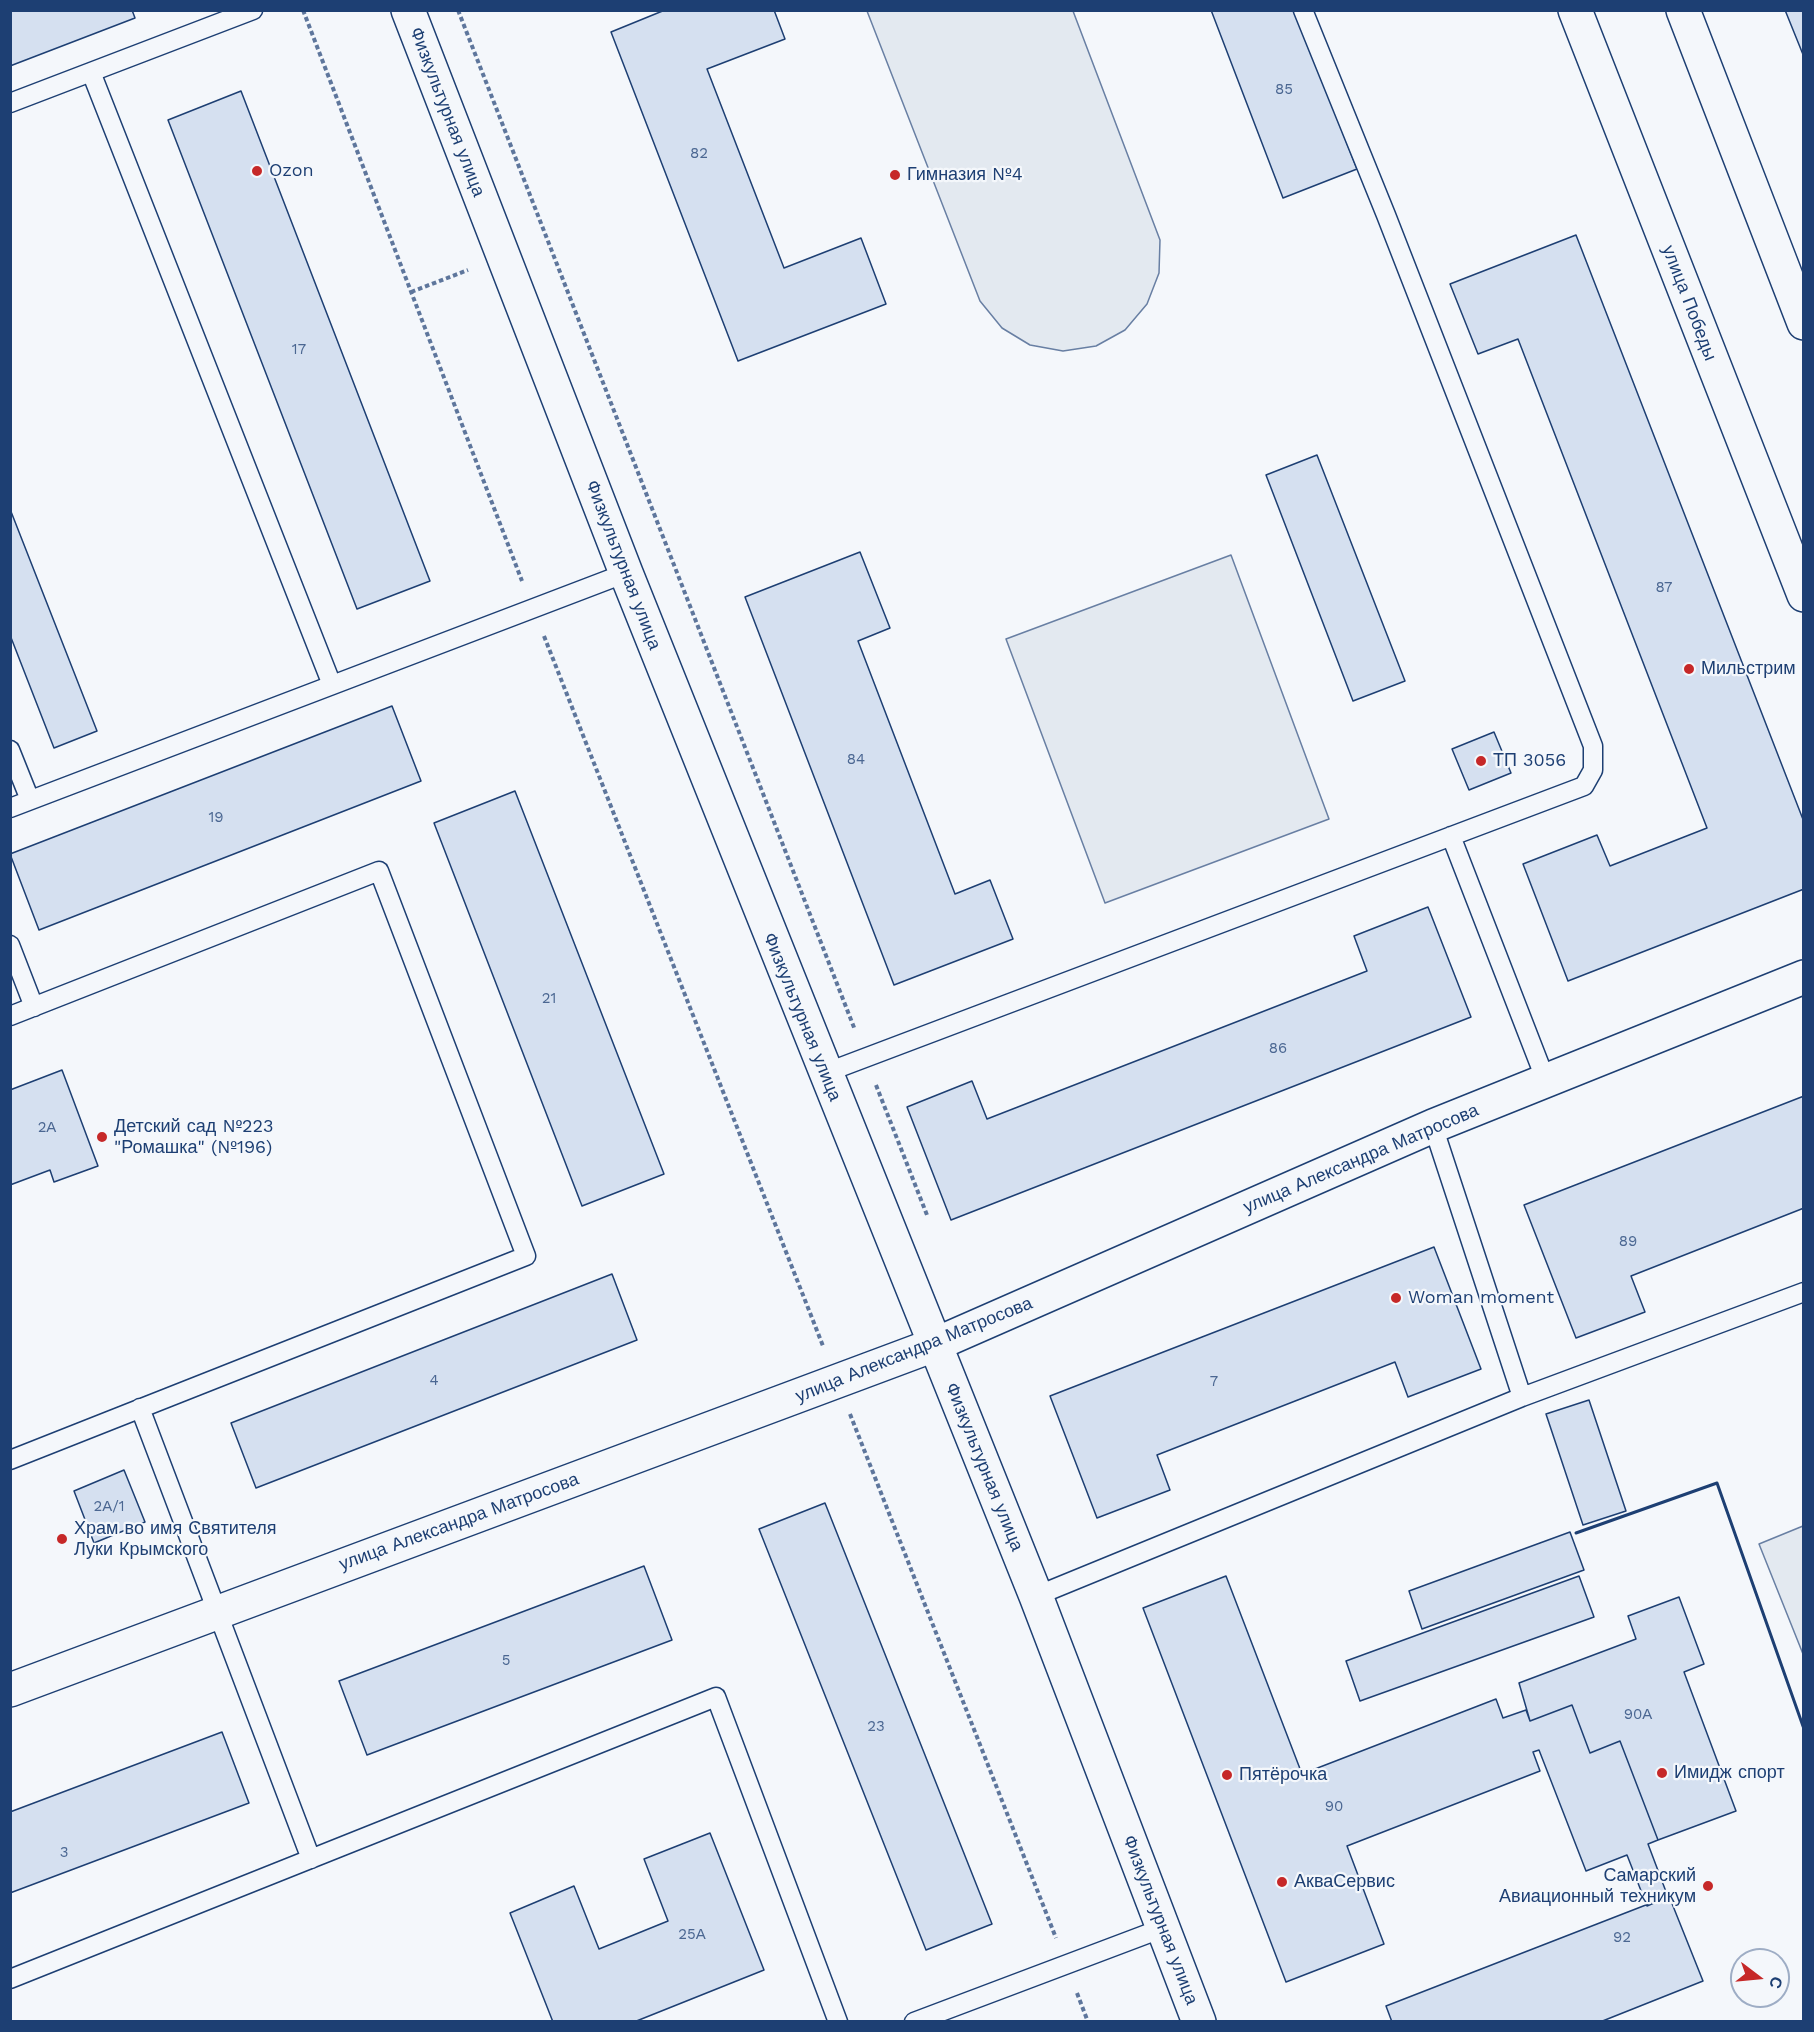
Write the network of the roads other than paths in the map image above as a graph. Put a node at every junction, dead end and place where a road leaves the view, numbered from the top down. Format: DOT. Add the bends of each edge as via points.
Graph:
graph roads {
  1 [pos="254,10"];
  2 [pos="408,10"];
  3 [pos="1303,10"];
  4 [pos="1575,10"];
  5 [pos="1683,10"];
  6 [pos="91,72"];
  7 [pos="10,103"];
  8 [pos="1803,324"];
  9 [pos="626,573"];
  10 [pos="1803,596"];
  11 [pos="332,685"];
  12 [pos="10,750"];
  13 [pos="30,800"];
  14 [pos="10,808"];
  15 [pos="1452,836"];
  16 [pos="10,945"];
  17 [pos="1803,977"];
  18 [pos="34,1006"];
  19 [pos="10,1016"];
  20 [pos="825,1073"];
  21 [pos="1546,1081"];
  22 [pos="1433,1126"];
  23 [pos="1803,1292"];
  24 [pos="934,1345"];
  25 [pos="1522,1397"];
  26 [pos="140,1407"];
  27 [pos="10,1460"];
  28 [pos="1036,1596"];
  29 [pos="218,1612"];
  30 [pos="10,1690"];
  31 [pos="311,1859"];
  32 [pos="1163,1928"];
  33 [pos="10,1979"];
  34 [pos="838,2022"];
  35 [pos="914,2022"];
  36 [pos="1199,2022"];
  1 -- 6 [label="lane"];
  2 -- 9 [label="street, Физкультурная улица"];
  3 -- 15 [label="lane" via="1593,746 1593,770 1584,786"];
  4 -- 10 [label="street, улица Победы"];
  5 -- 8 [label="street"];
  6 -- 7 [label="lane"];
  6 -- 11 [label="lane"];
  9 -- 11 [label="lane"];
  9 -- 20 [label="street, Физкультурная улица"];
  11 -- 13 [label="lane"];
  12 -- 13 [label="lane"];
  13 -- 14 [label="lane"];
  15 -- 20 [label="lane"];
  15 -- 21 [label="lane"];
  16 -- 18 [label="lane"];
  17 -- 21 [label="street, улица Александра Матросова"];
  18 -- 19 [label="lane"];
  18 -- 26 [label="lane" via="379,871 526,1256"];
  20 -- 24 [label="street, Физкультурная улица"];
  21 -- 22 [label="street, улица Александра Матросова"];
  22 -- 24 [label="street, улица Александра Матросова"];
  22 -- 25 [label="lane"];
  23 -- 25 [label="lane"];
  24 -- 28 [label="street, Физкультурная улица"];
  24 -- 29 [label="street, улица Александра Матросова"];
  25 -- 28 [label="lane"];
  26 -- 27 [label="lane"];
  26 -- 29 [label="lane"];
  28 -- 32 [label="street, Физкультурная улица"];
  29 -- 30 [label="street, улица Александра Матросова"];
  29 -- 31 [label="lane"];
  31 -- 33 [label="lane"];
  31 -- 34 [label="lane" via="716,1697"];
  32 -- 35 [label="lane"];
  32 -- 36 [label="street, Физкультурная улица"];
}
